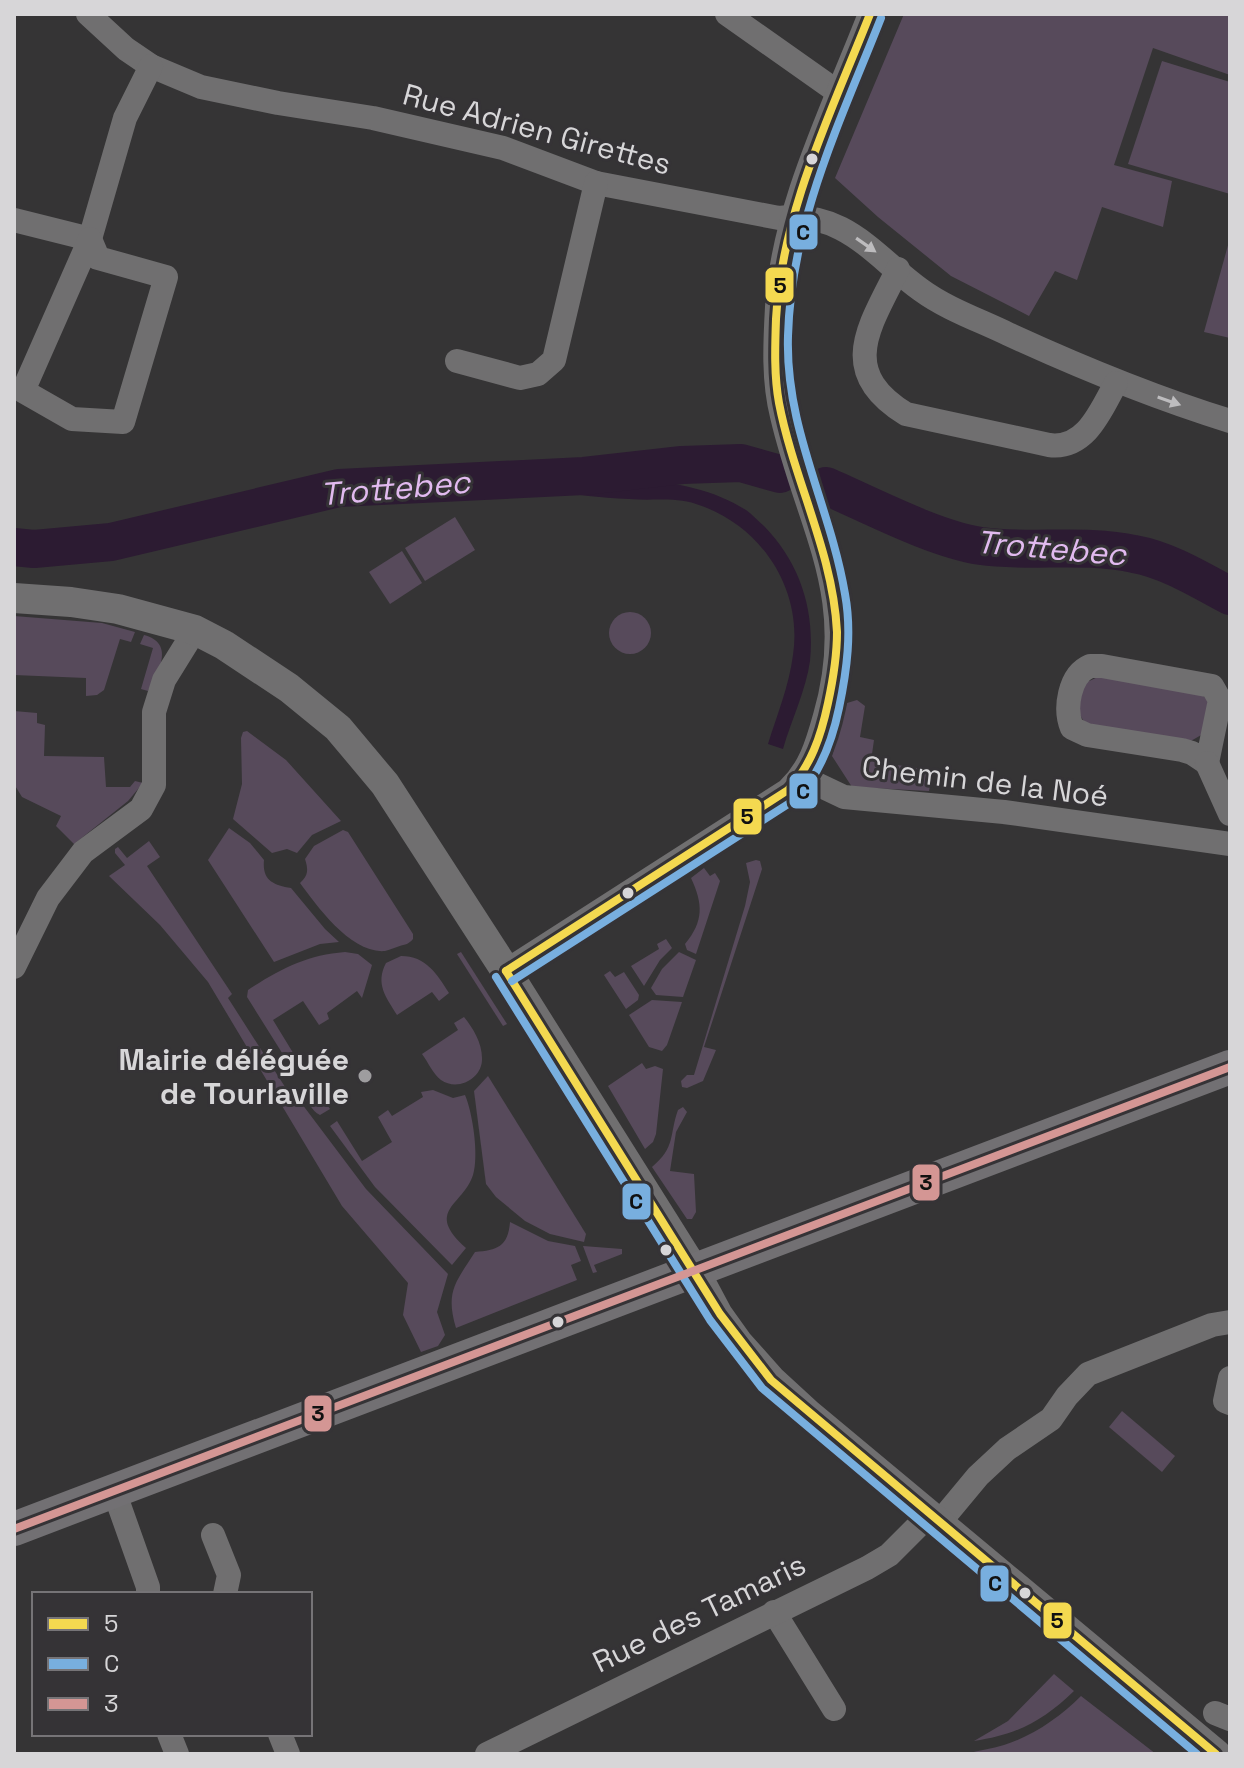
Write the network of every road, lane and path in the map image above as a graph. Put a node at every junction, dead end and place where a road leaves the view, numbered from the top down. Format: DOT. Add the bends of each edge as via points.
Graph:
graph roads {
  1 [pos="88,14"];
  2 [pos="727,14"];
  3 [pos="870,14"];
  4 [pos="151,66"];
  5 [pos="839,93"];
  6 [pos="596,183"];
  7 [pos="795,216"];
  8 [pos="14,220"];
  9 [pos="90,239"];
  10 [pos="898,269"];
  11 [pos="457,361"];
  12 [pos="1116,383"];
  13 [pos="1230,421"];
  14 [pos="14,598"];
  15 [pos="195,630"];
  16 [pos="1207,763"];
  17 [pos="802,777"];
  18 [pos="1230,814"];
  19 [pos="1230,844"];
  20 [pos="14,967"];
  21 [pos="506,971"];
  22 [pos="1230,1067"];
  23 [pos="694,1270"];
  24 [pos="1230,1322"];
  25 [pos="1230,1378"];
  26 [pos="1230,1403"];
  27 [pos="114,1491"];
  28 [pos="934,1519"];
  29 [pos="14,1529"];
  30 [pos="213,1535"];
  31 [pos="148,1592"];
  32 [pos="225,1592"];
  33 [pos="774,1612"];
  34 [pos="834,1709"];
  35 [pos="501,1751"];
  36 [pos="1216,1754"];
  1 -- 4 [label="street, Rue Adrien Girettes"];
  2 -- 5 [label="street"];
  3 -- 5 [label="street"];
  4 -- 6 [label="street, Rue Adrien Girettes" via="201,87 503,148"];
  4 -- 9 [label="street" via="125,118"];
  5 -- 7 [label="street"];
  6 -- 7 [label="street, Rue Adrien Girettes" via="779,218"];
  6 -- 11 [label="street" via="554,360 538,374 520,378"];
  7 -- 10 [label="street, Rue Adrien Girettes, one-way" via="824,220"];
  7 -- 17 [label="street" via="777,305 775,375 781,414 836,599 838,643 832,690"];
  8 -- 9 [label="street"];
  9 -- 9 [label="street" via="98,258 166,277 123,422 72,419 23,391"];
  10 -- 12 [label="street, Rue Adrien Girettes" via="950,307"];
  10 -- 12 [label="street" via="864,343 875,389 906,414 1066,445 1083,435"];
  12 -- 13 [label="street, Rue Adrien Girettes, one-way"];
  14 -- 15 [label="street" via="118,609"];
  15 -- 20 [label="street" via="164,680 154,712 154,785 141,809 74,863 48,898"];
  15 -- 21 [label="street" via="289,688 338,728 385,784"];
  16 -- 16 [label="street" via="1220,700 1212,686 1102,666 1090,666 1076,676 1069,716 1078,733 1182,750"];
  16 -- 18 [label="street"];
  17 -- 19 [label="street, Chemin de la Noé" via="844,797 1004,812"];
  17 -- 21 [label="street"];
  21 -- 23 [label="street"];
  22 -- 23 [label="main road"];
  23 -- 27 [label="main road"];
  23 -- 28 [label="street" via="718,1315 771,1380"];
  24 -- 28 [label="street, Rue des Tamaris" via="1088,1374 1051,1419 1007,1449"];
  25 -- 26 [label="street" via="1224,1396"];
  27 -- 29 [label="main road"];
  27 -- 31 [label="street"];
  28 -- 33 [label="street, Rue des Tamaris" via="867,1568"];
  28 -- 36 [label="street"];
  30 -- 32 [label="street" via="229,1575"];
  33 -- 34 [label="street"];
  33 -- 35 [label="street, Rue des Tamaris"];
}
